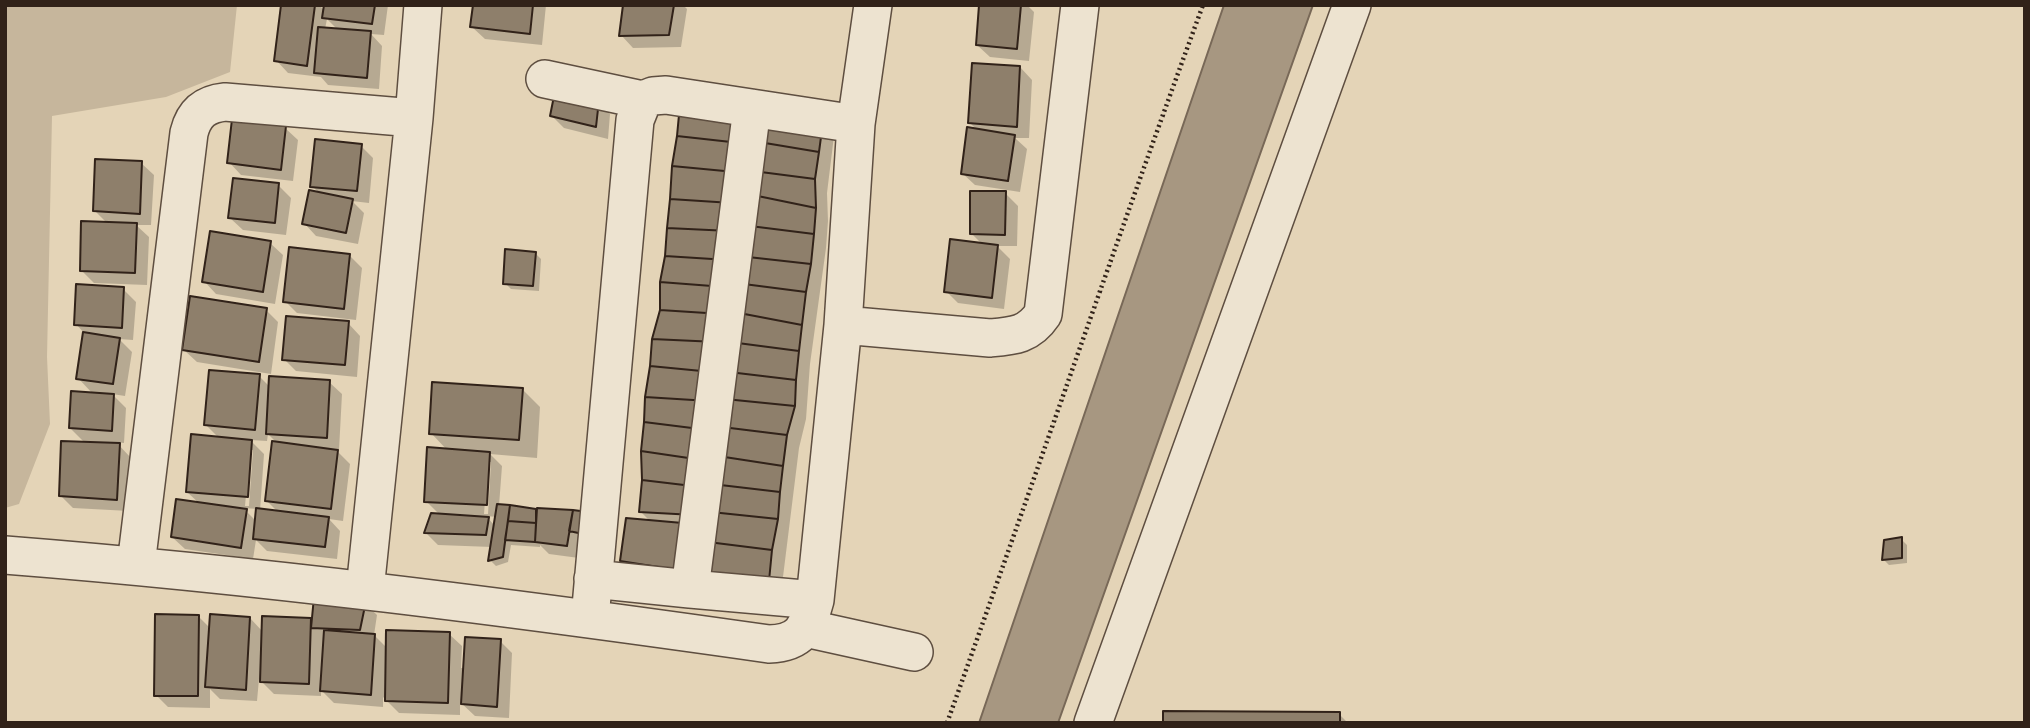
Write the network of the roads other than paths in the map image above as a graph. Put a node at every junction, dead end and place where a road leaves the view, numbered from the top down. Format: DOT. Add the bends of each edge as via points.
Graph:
graph roads {
  1 [pos="423,5"];
  2 [pos="873,5"];
  3 [pos="1080,5"];
  4 [pos="1352,5"];
  5 [pos="545,79"];
  6 [pos="643,100"];
  7 [pos="752,108"];
  8 [pos="414,118"];
  9 [pos="856,124"];
  10 [pos="843,325"];
  11 [pos="5,555"];
  12 [pos="136,565"];
  13 [pos="593,579"];
  14 [pos="690,589"];
  15 [pos="365,590"];
  16 [pos="810,614"];
  17 [pos="590,618"];
  18 [pos="914,652"];
  19 [pos="1093,723"];
  1 -- 8 [label="street"];
  2 -- 9 [label="street"];
  3 -- 10 [label="street" via="1043,314 1037,324 1012,336 990,338"];
  4 -- 19 [label="street"];
  5 -- 6 [label="street"];
  6 -- 7 [label="street" via="666,95"];
  6 -- 13 [label="street" via="635,120"];
  7 -- 9 [label="street"];
  7 -- 14 [label="street"];
  8 -- 12 [label="street" via="225,102 212,103 192,120"];
  8 -- 15 [label="street"];
  9 -- 10 [label="street"];
  10 -- 16 [label="street"];
  11 -- 12 [label="street"];
  12 -- 15 [label="street"];
  13 -- 14 [label="street"];
  13 -- 17 [label="street"];
  14 -- 16 [label="street"];
  15 -- 17 [label="street"];
  16 -- 17 [label="street" via="796,637 785,644"];
  16 -- 18 [label="street"];
}
